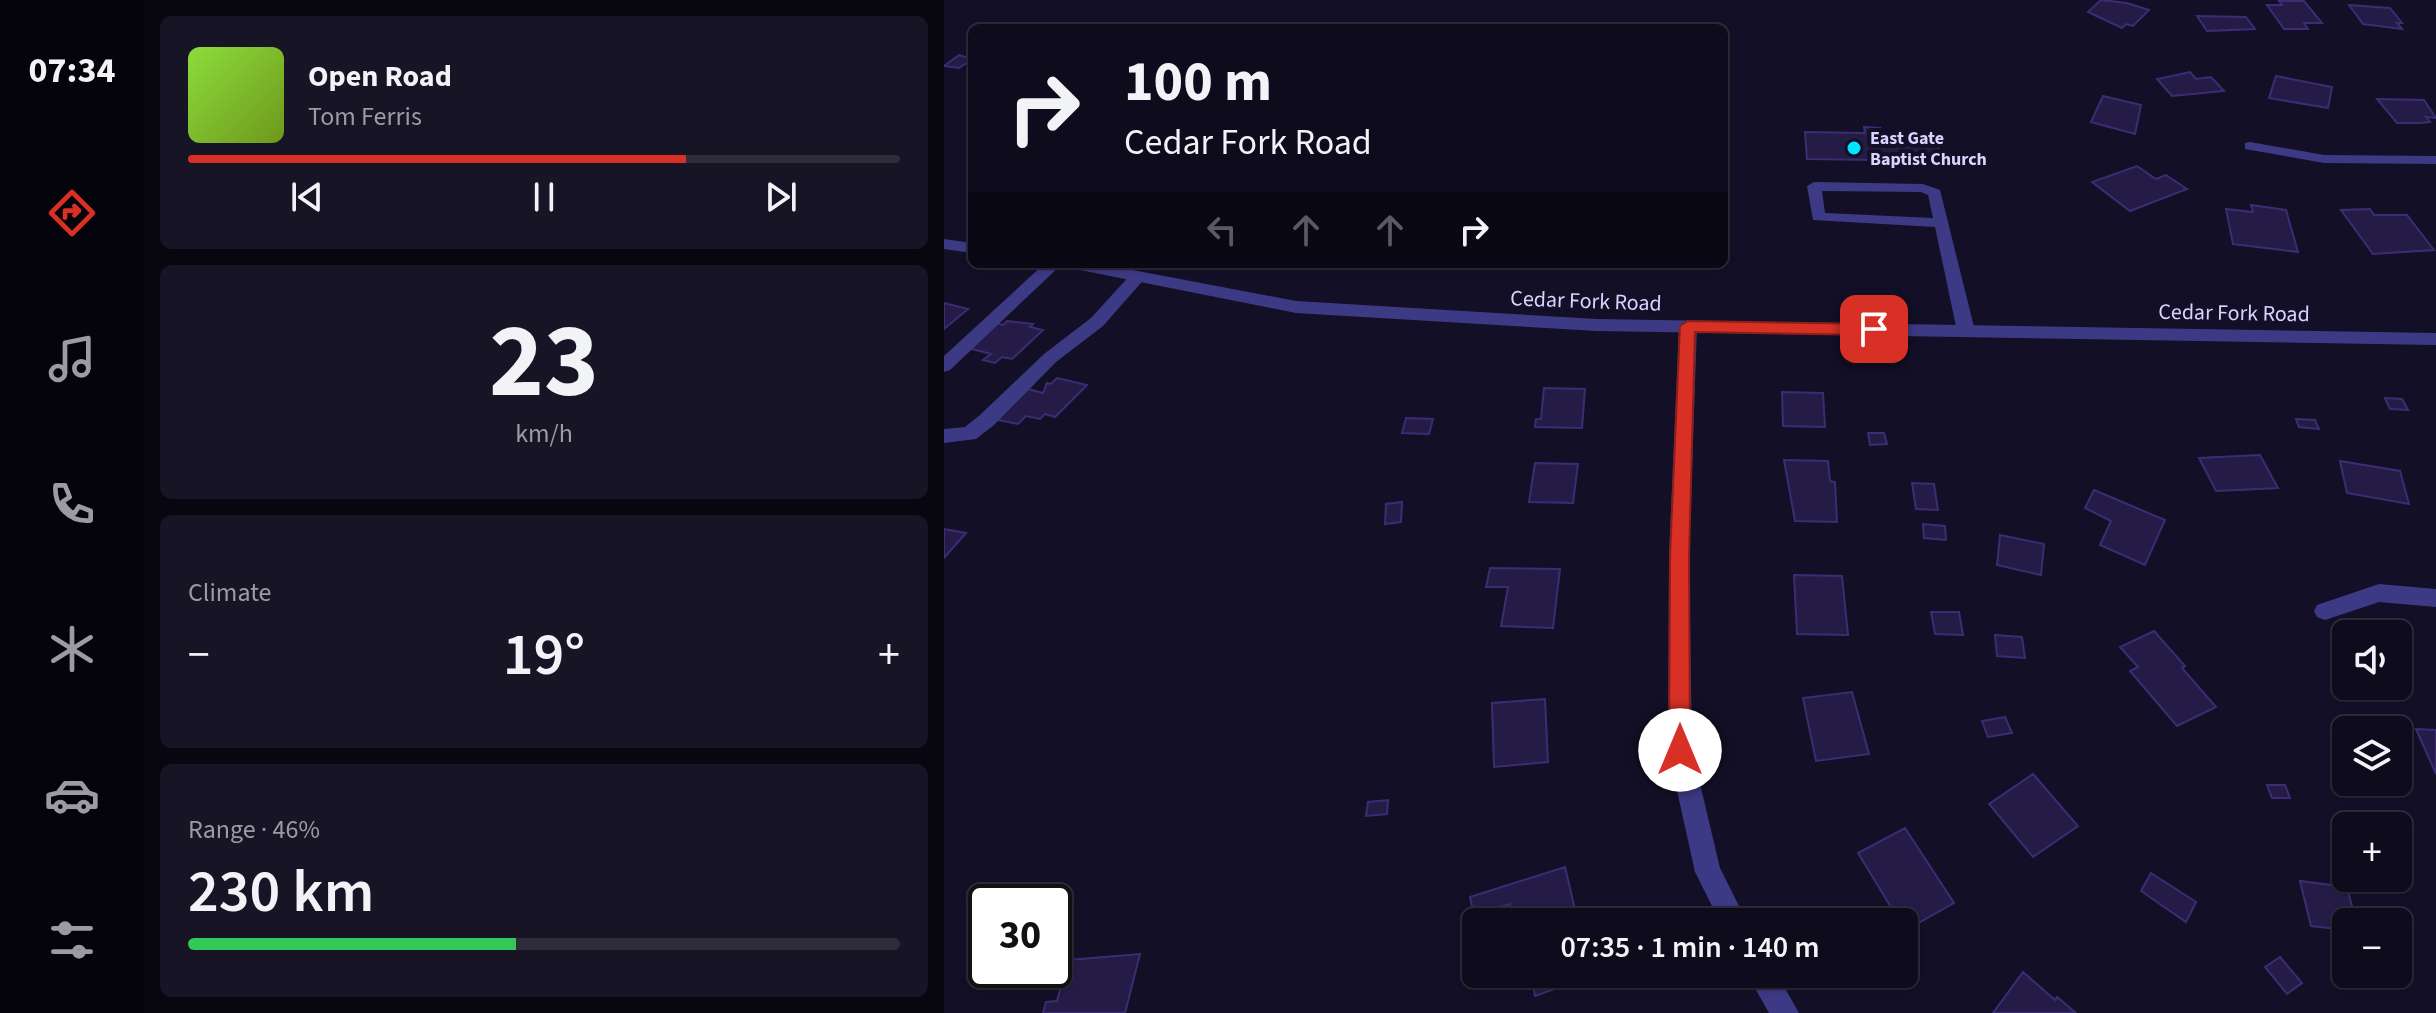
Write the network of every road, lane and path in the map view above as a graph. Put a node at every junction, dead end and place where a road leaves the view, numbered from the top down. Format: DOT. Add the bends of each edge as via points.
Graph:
graph roads {
  1 [pos="2250,146"];
  2 [pos="2436,160"];
  3 [pos="1943,223"];
  4 [pos="944,244"];
  5 [pos="968,247"];
  6 [pos="1050,268"];
  7 [pos="1096,268"];
  8 [pos="1139,276"];
  9 [pos="1688,326"];
  10 [pos="1966,331"];
  11 [pos="2436,339"];
  12 [pos="944,366"];
  13 [pos="944,436"];
  14 [pos="2436,598"];
  15 [pos="2325,611"];
  16 [pos="1727,908"];
  17 [pos="1770,988"];
  18 [pos="1785,1013"];
  1 -- 2 [label="street" via="2324,159"];
  3 -- 3 [label="street" via="1935,193 1923,188 1814,186 1818,217"];
  3 -- 10 [label="street"];
  4 -- 5 [label="street"];
  6 -- 12 [label="street"];
  7 -- 8 [label="street, Cedar Fork Road"];
  8 -- 9 [label="street, Cedar Fork Road" via="1296,307"];
  8 -- 13 [label="street" via="1097,322 1050,358 987,420 969,434"];
  9 -- 10 [label="street, Cedar Fork Road"];
  9 -- 16 [label="street" via="1679,557 1680,750 1708,872"];
  10 -- 11 [label="street, Cedar Fork Road"];
  14 -- 15 [label="street" via="2379,593"];
  17 -- 18 [label="street"];
}
